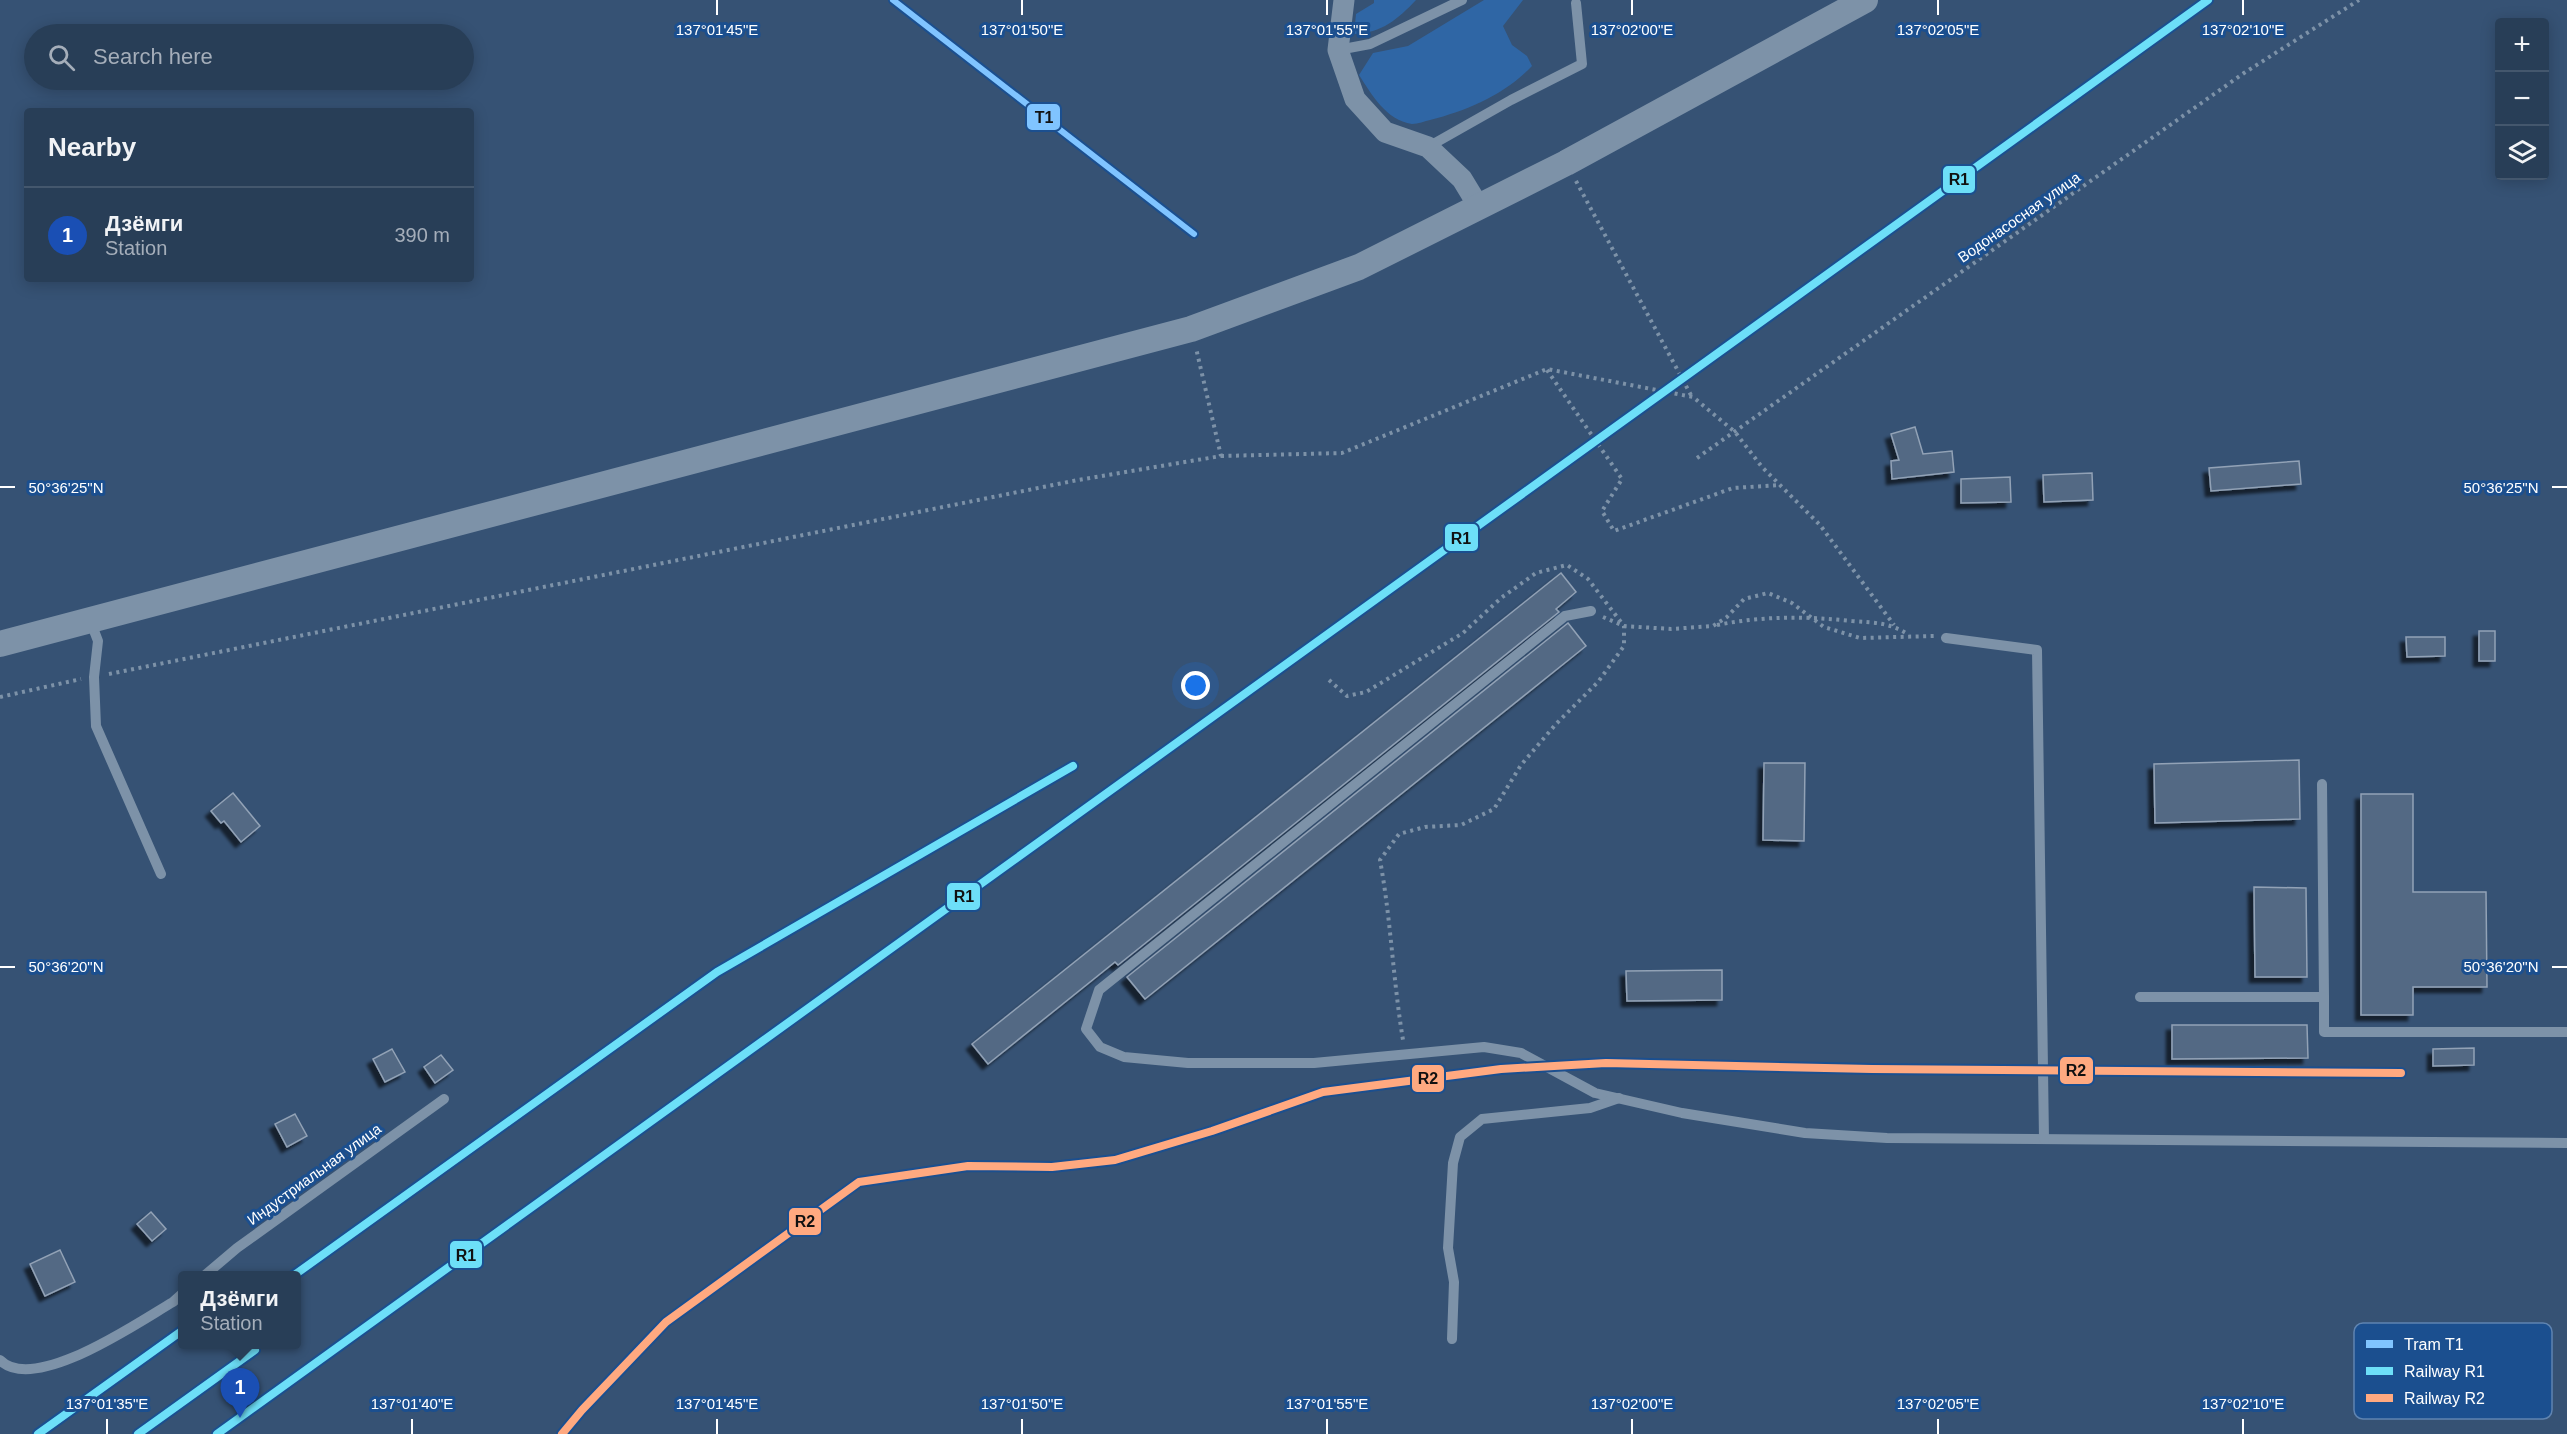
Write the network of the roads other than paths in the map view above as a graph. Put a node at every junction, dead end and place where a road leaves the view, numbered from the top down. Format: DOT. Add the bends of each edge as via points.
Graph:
graph roads {
  1 [pos="1344,0"];
  2 [pos="1462,0"];
  3 [pos="1865,0"];
  4 [pos="1576,3"];
  5 [pos="1338,50"];
  6 [pos="1428,147"];
  7 [pos="1479,207"];
  8 [pos="1591,611"];
  9 [pos="90,620"];
  10 [pos="1946,638"];
  11 [pos="0,644"];
  12 [pos="2322,784"];
  13 [pos="161,874"];
  14 [pos="2140,997"];
  15 [pos="2324,997"];
  16 [pos="2567,1032"];
  17 [pos="1619,1098"];
  18 [pos="444,1100"];
  19 [pos="2044,1139"];
  20 [pos="2567,1143"];
  21 [pos="209,1271"];
  22 [pos="178,1298"];
  23 [pos="1452,1339"];
  24 [pos="2,1366"];
  1 -- 5 [label="street"];
  2 -- 5 [label="lane" via="1370,44"];
  3 -- 7 [label="street"];
  4 -- 6 [label="lane" via="1582,64"];
  5 -- 6 [label="street" via="1355,99 1377,124 1385,132"];
  6 -- 7 [label="street" via="1462,178"];
  7 -- 9 [label="street" via="1359,267 1191,329"];
  8 -- 17 [label="lane" via="1564,616 1099,990 1086,1029 1100,1047 1124,1057 1188,1063 1314,1063 1484,1047 1521,1053 1595,1093"];
  9 -- 11 [label="street"];
  9 -- 13 [label="lane" via="98,641 94,677 96,726"];
  10 -- 19 [label="lane" via="2037,650"];
  12 -- 15 [label="lane"];
  14 -- 15 [label="lane"];
  15 -- 16 [label="lane" via="2324,1032"];
  17 -- 19 [label="lane" via="1682,1113 1805,1132 1887,1138"];
  17 -- 23 [label="lane" via="1590,1108 1482,1119 1460,1137 1453,1163 1448,1248 1454,1282"];
  18 -- 21 [label="lane, Индустриальная улица"];
  19 -- 20 [label="lane"];
  22 -- 24 [label="lane" via="86,1353 23,1370"];
}
